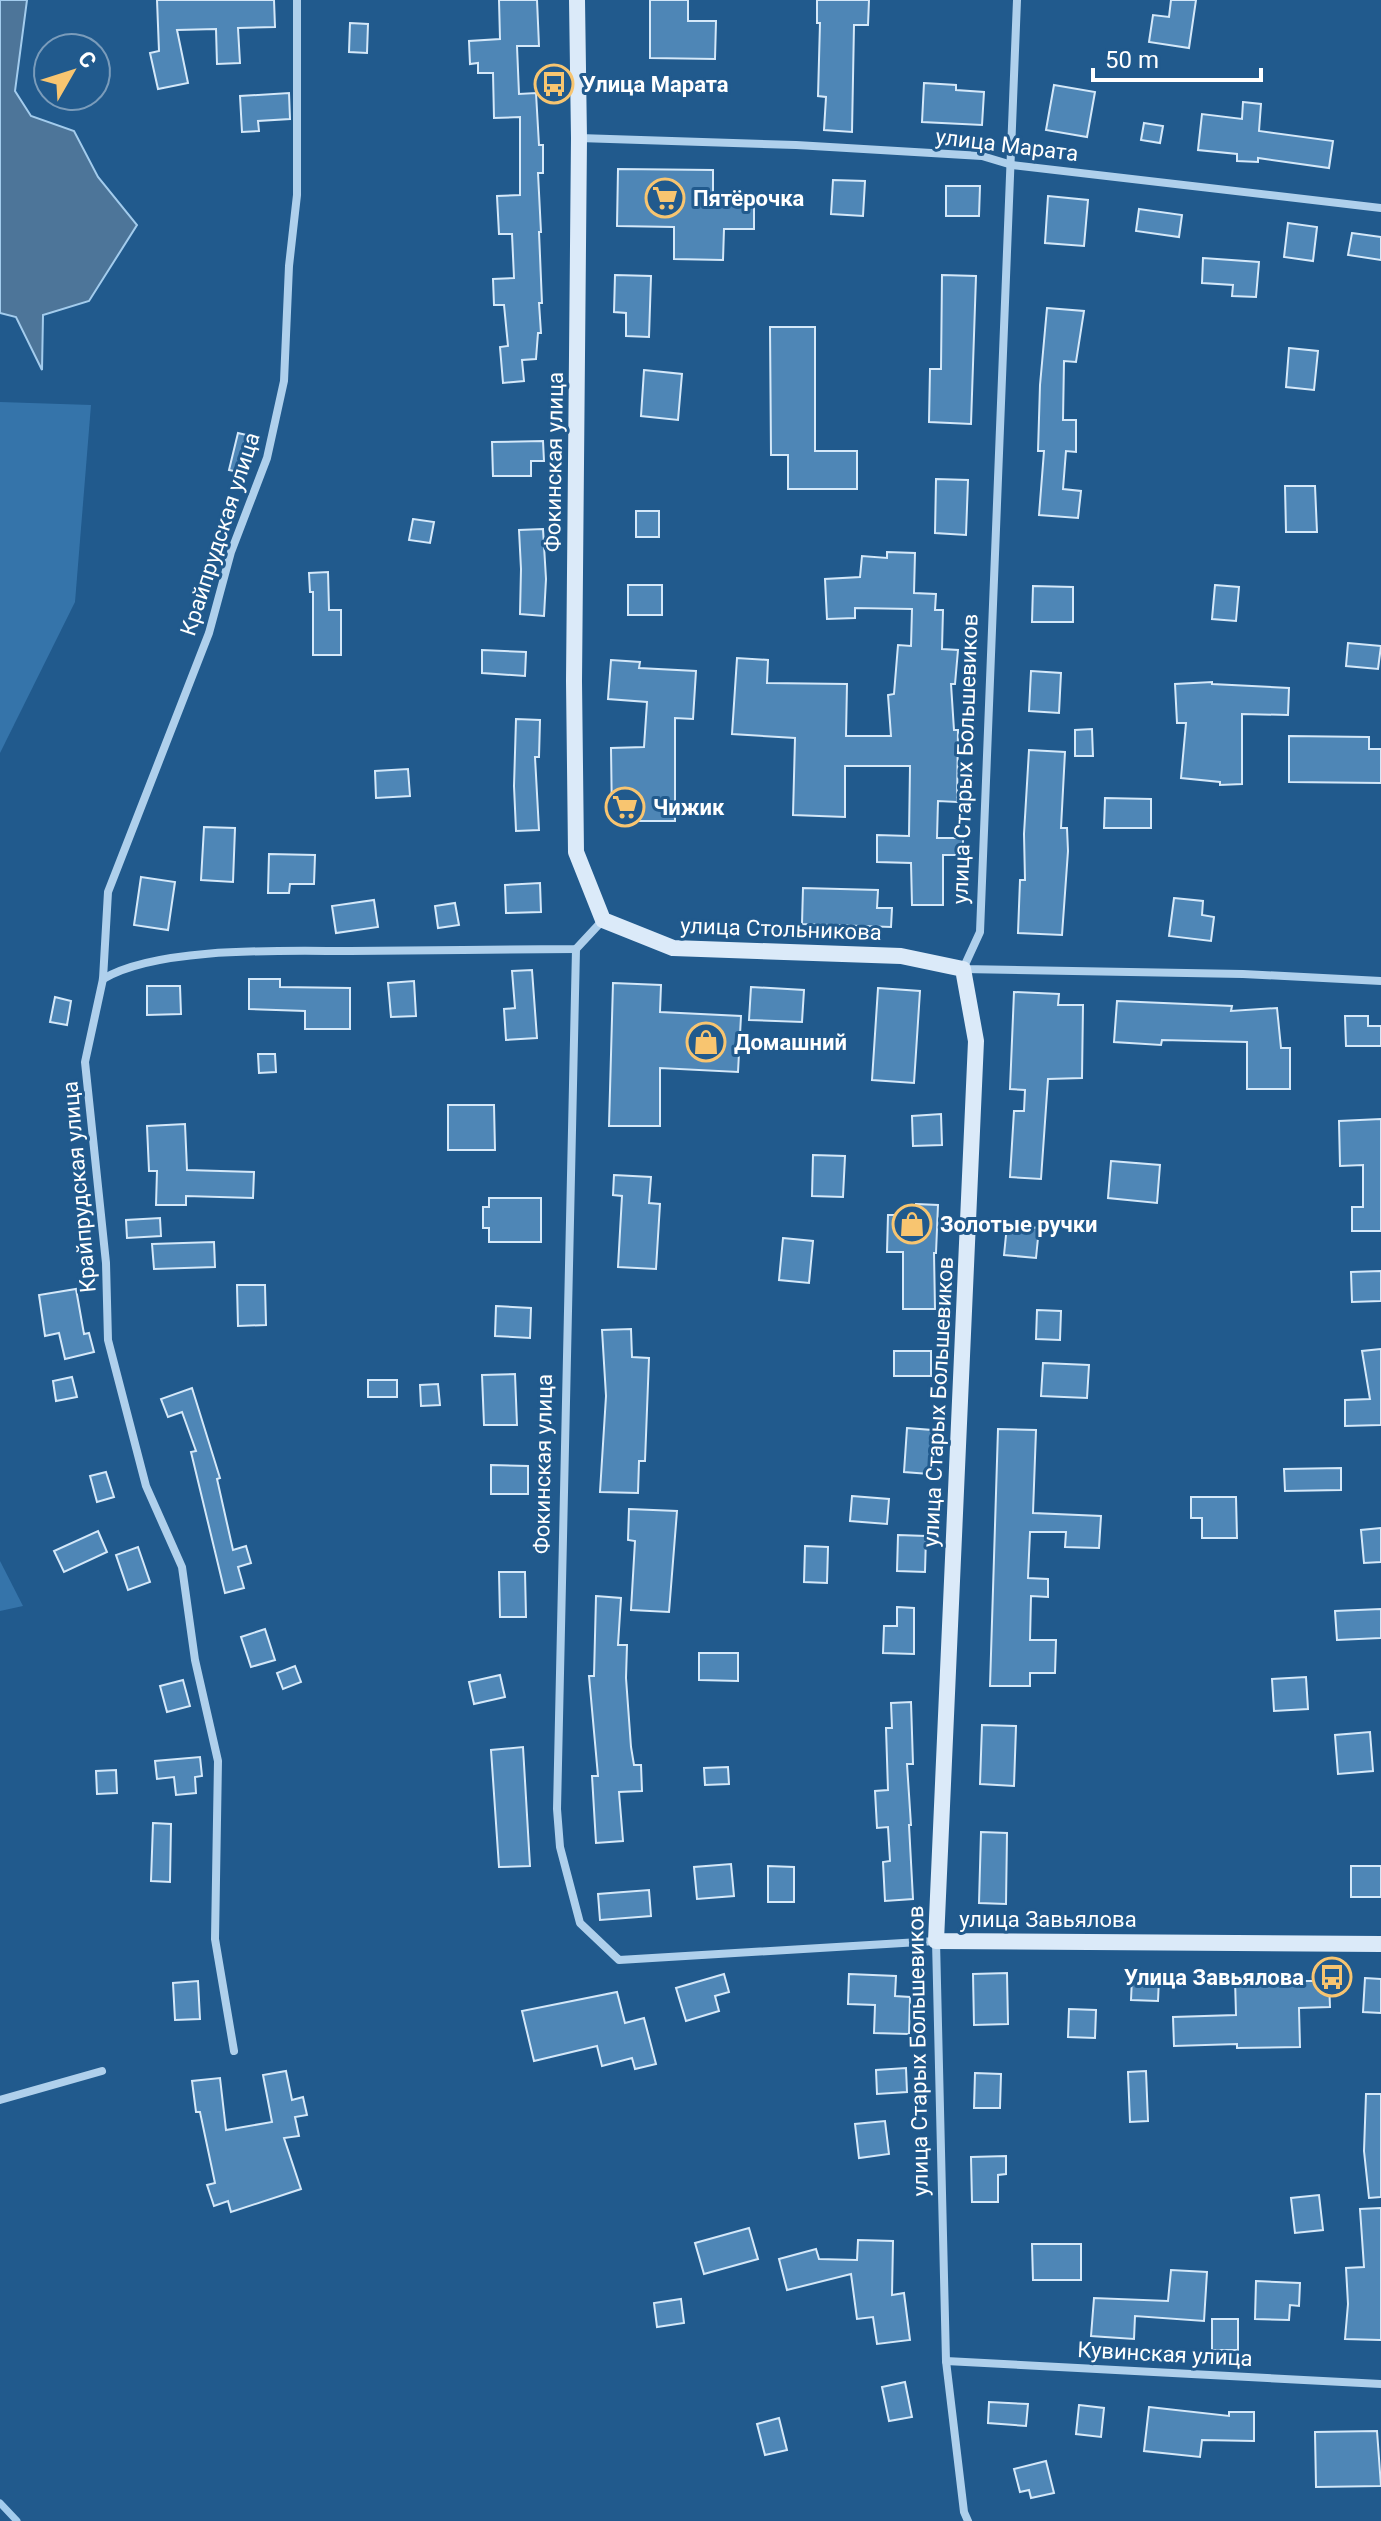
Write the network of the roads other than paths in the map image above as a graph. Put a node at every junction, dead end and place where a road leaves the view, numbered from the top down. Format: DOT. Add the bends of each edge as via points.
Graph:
graph roads {
  1 [pos="297,0"];
  2 [pos="577,0"];
  3 [pos="1017,0"];
  4 [pos="579,138"];
  5 [pos="1012,165"];
  6 [pos="1381,208"];
  7 [pos="603,920"];
  8 [pos="576,949"];
  9 [pos="963,969"];
  10 [pos="103,979"];
  11 [pos="1381,981"];
  12 [pos="936,1941"];
  13 [pos="1381,1944"];
  14 [pos="619,1960"];
  15 [pos="234,2051"];
  16 [pos="102,2071"];
  17 [pos="0,2100"];
  18 [pos="946,2361"];
  19 [pos="1381,2384"];
  20 [pos="968,2521"];
  1 -- 10 [label="street, Крайпрудская улица" via="297,195 284,381 267,458 231,552 209,633 108,892"];
  2 -- 4 [label="main road, Фокинская улица"];
  3 -- 5 [label="street, улица Старых Большевиков"];
  4 -- 5 [label="street, улица Марата" via="967,155"];
  4 -- 7 [label="main road, Фокинская улица" via="576,852"];
  5 -- 6 [label="street, улица Марата"];
  5 -- 9 [label="street, улица Старых Большевиков" via="980,932"];
  7 -- 8 [label="street"];
  7 -- 9 [label="main road, улица Стольникова" via="673,948 901,956"];
  8 -- 10 [label="street" via="238,952 121,968"];
  8 -- 14 [label="street, Фокинская улица" via="557,1809 560,1847 580,1923"];
  9 -- 11 [label="street, улица Стольникова"];
  9 -- 12 [label="main road, улица Старых Большевиков" via="976,1041"];
  10 -- 15 [label="street, Крайпрудская улица" via="85,1062 106,1263 108,1340 146,1486 182,1567 195,1660 218,1761 215,1939"];
  12 -- 13 [label="main road, улица Завьялова"];
  12 -- 14 [label="street, улица Завьялова"];
  12 -- 18 [label="street, улица Старых Большевиков"];
  16 -- 17 [label="street"];
  18 -- 19 [label="street, Кувинская улица"];
  18 -- 20 [label="street, улица Старых Большевиков"];
}
